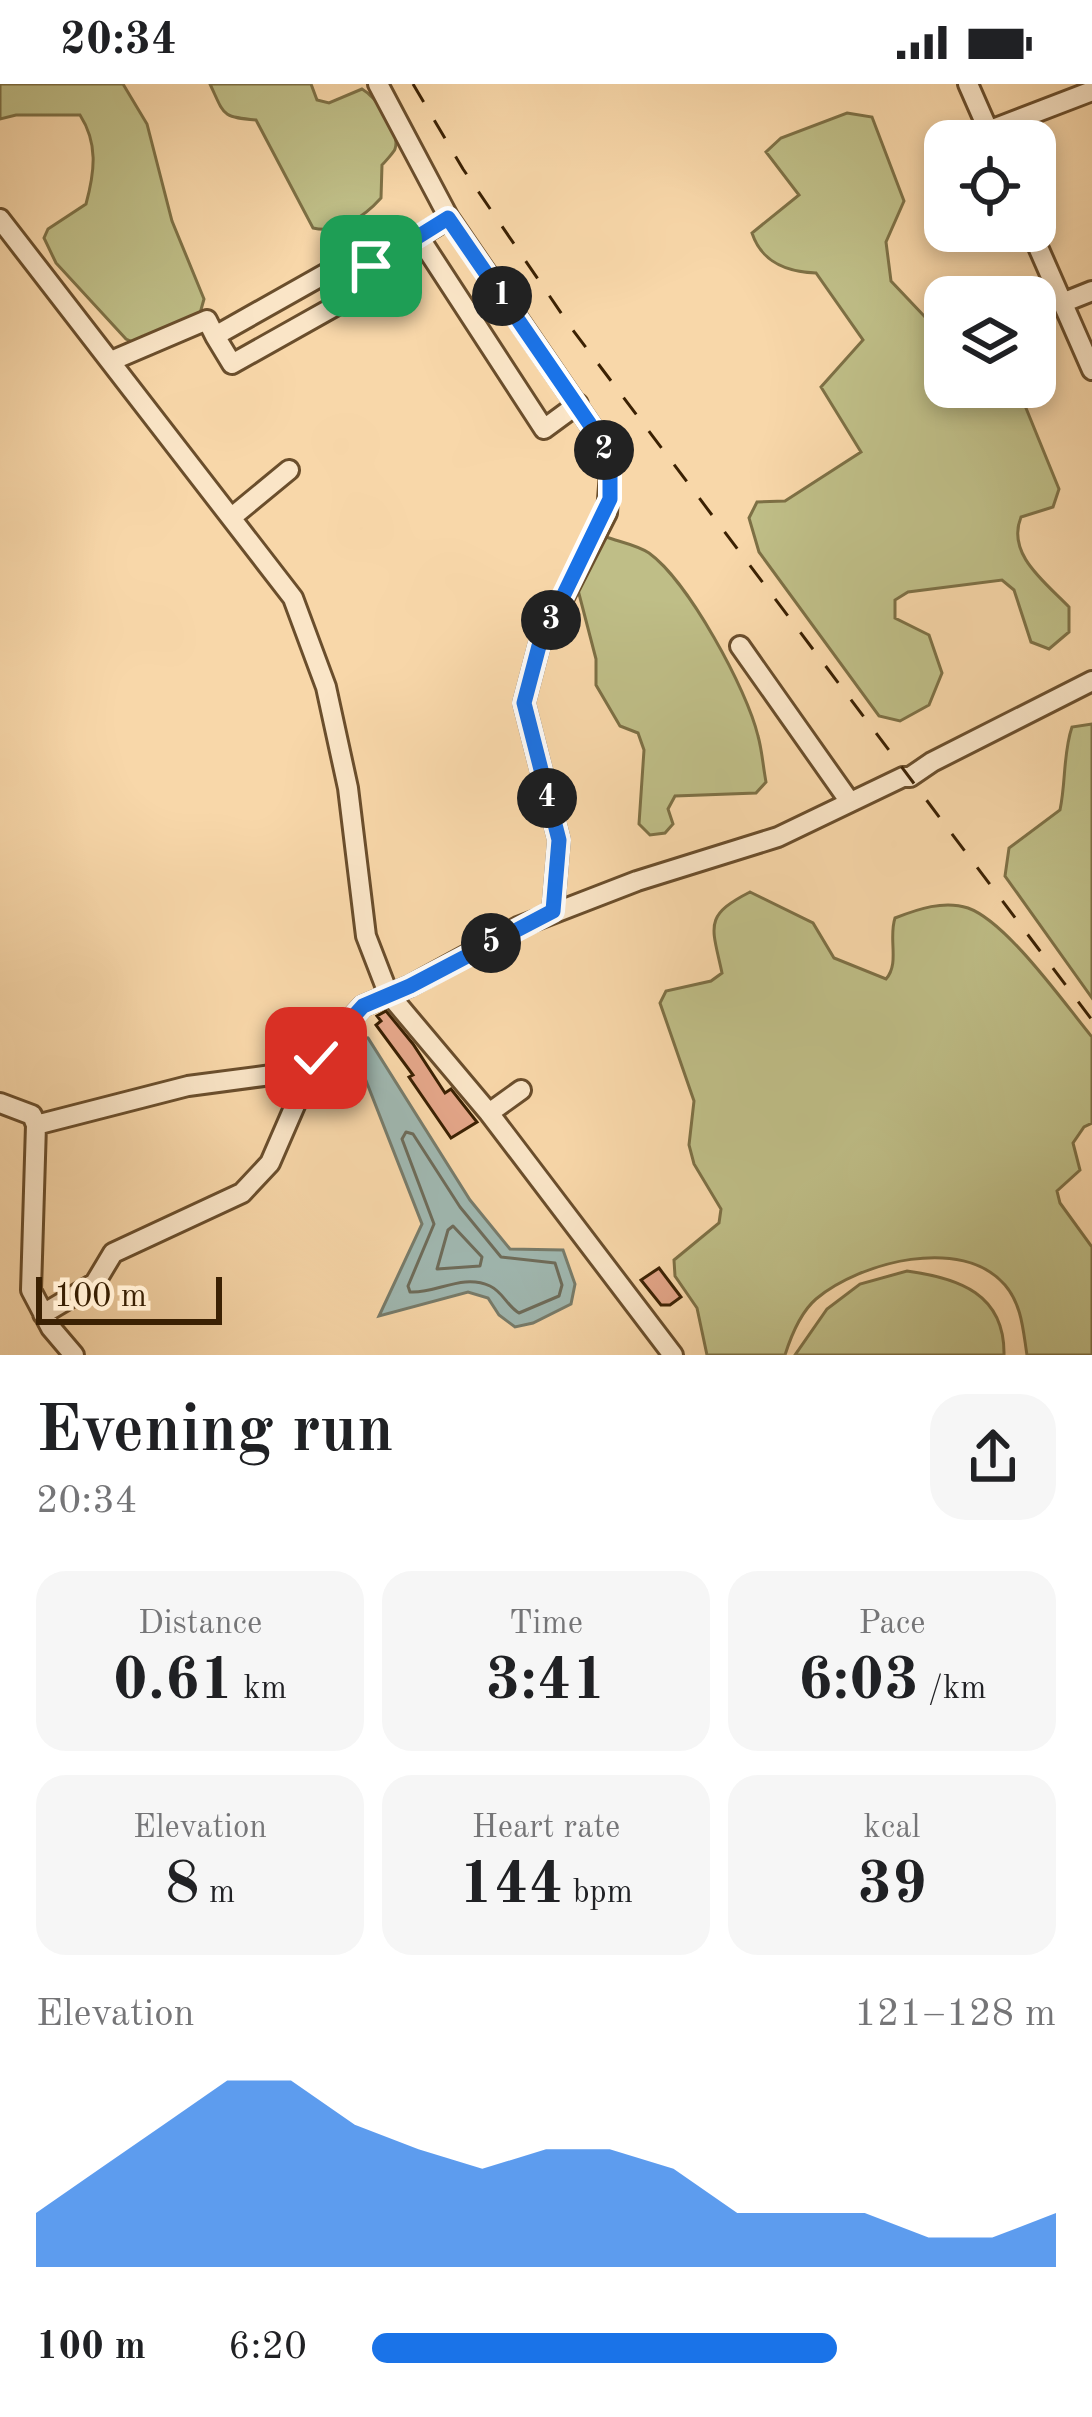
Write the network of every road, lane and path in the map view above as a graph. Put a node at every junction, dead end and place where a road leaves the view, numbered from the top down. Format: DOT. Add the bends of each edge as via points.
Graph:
graph roads {
  1 [pos="378,84"];
  2 [pos="968,84"];
  3 [pos="1092,91"];
  4 [pos="983,120"];
  5 [pos="1026,120"];
  6 [pos="448,218"];
  7 [pos="0,219"];
  8 [pos="419,237"];
  9 [pos="1040,252"];
  10 [pos="371,266"];
  11 [pos="1092,291"];
  12 [pos="1062,303"];
  13 [pos="1085,330"];
  14 [pos="215,337"];
  15 [pos="111,361"];
  16 [pos="1092,370"];
  17 [pos="578,404"];
  18 [pos="289,470"];
  19 [pos="232,517"];
  20 [pos="740,646"];
  21 [pos="1092,681"];
  22 [pos="850,802"];
  23 [pos="553,911"];
  24 [pos="388,993"];
  25 [pos="316,1058"];
  26 [pos="521,1090"];
  27 [pos="0,1103"];
  28 [pos="489,1113"];
  29 [pos="36,1125"];
  30 [pos="43,1313"];
  31 [pos="64,1352"];
  32 [pos="674,1355"];
  1 -- 6 [label="street"];
  2 -- 4 [label="street"];
  3 -- 5 [label="street"];
  6 -- 8 [label="street"];
  6 -- 17 [label="street"];
  7 -- 15 [label="street"];
  8 -- 10 [label="street"];
  8 -- 17 [label="street" via="544,430"];
  9 -- 12 [label="street"];
  10 -- 14 [label="street" via="364,252"];
  10 -- 14 [label="street" via="378,282 232,364"];
  11 -- 12 [label="street"];
  12 -- 13 [label="street"];
  13 -- 16 [label="street"];
  14 -- 15 [label="street" via="207,320"];
  15 -- 19 [label="street"];
  17 -- 23 [label="street" via="602,442 610,499 539,646 524,703 559,840"];
  18 -- 19 [label="street"];
  19 -- 24 [label="street" via="293,598 326,687 366,936"];
  20 -- 22 [label="street"];
  21 -- 22 [label="street"];
  22 -- 23 [label="street" via="778,837"];
  23 -- 24 [label="street"];
  24 -- 25 [label="street" via="363,1006"];
  24 -- 28 [label="street"];
  25 -- 29 [label="street" via="279,1074 188,1086"];
  25 -- 30 [label="street" via="270,1163 242,1193 112,1252 94,1283"];
  26 -- 28 [label="street"];
  27 -- 29 [label="street" via="32,1115"];
  28 -- 32 [label="street"];
  29 -- 30 [label="street" via="31,1291"];
  30 -- 31 [label="street"];
}
